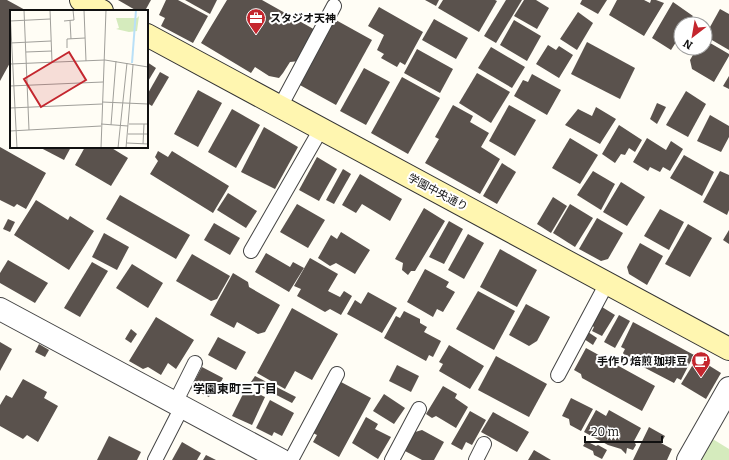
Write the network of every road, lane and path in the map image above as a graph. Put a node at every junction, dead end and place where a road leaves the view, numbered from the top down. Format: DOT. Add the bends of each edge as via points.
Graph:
graph roads {
  1 [pos="81,0"];
  2 [pos="334,6"];
  3 [pos="100,10"];
  4 [pos="148,36"];
  5 [pos="280,107"];
  6 [pos="321,129"];
  7 [pos="251,251"];
  8 [pos="607,283"];
  9 [pos="0,309"];
  10 [pos="729,349"];
  11 [pos="195,363"];
  12 [pos="338,374"];
  13 [pos="558,375"];
  14 [pos="729,388"];
  15 [pos="178,405"];
  16 [pos="418,409"];
  17 [pos="484,444"];
  18 [pos="279,459"];
  19 [pos="155,460"];
  20 [pos="392,460"];
  21 [pos="476,460"];
  22 [pos="688,460"];
  1 -- 3 [label="street"];
  2 -- 5 [label="lane"];
  4 -- 5 [label="street, 学園中央通り"];
  5 -- 6 [label="street, 学園中央通り"];
  6 -- 7 [label="lane"];
  6 -- 8 [label="street, 学園中央通り"];
  8 -- 10 [label="street, 学園中央通り"];
  8 -- 13 [label="lane"];
  9 -- 15 [label="street"];
  11 -- 15 [label="lane"];
  12 -- 18 [label="lane"];
  14 -- 22 [label="street"];
  15 -- 18 [label="street"];
  15 -- 19 [label="lane"];
  16 -- 20 [label="lane"];
  17 -- 21 [label="lane"];
}
